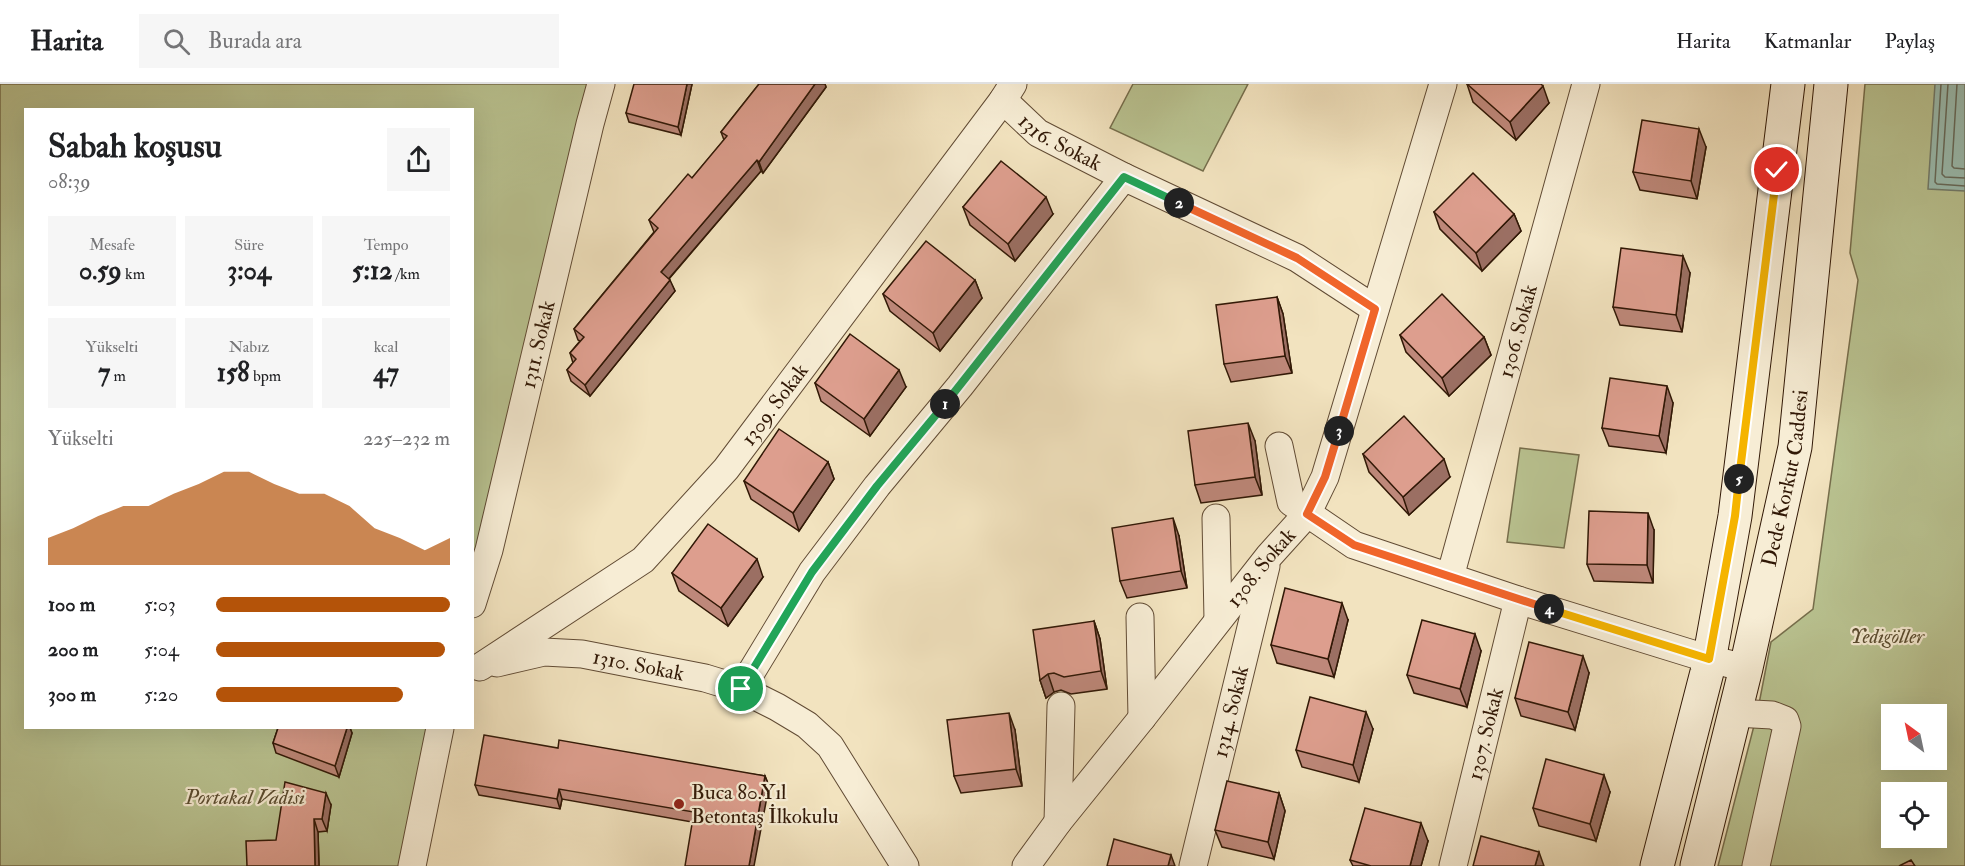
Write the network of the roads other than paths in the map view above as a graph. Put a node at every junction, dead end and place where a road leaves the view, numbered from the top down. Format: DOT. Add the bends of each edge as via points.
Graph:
graph roads {
  1 [pos="601,84"];
  2 [pos="1443,84"];
  3 [pos="1586,84"];
  4 [pos="1788,84"];
  5 [pos="1831,84"];
  6 [pos="1008,92"];
  7 [pos="1124,177"];
  8 [pos="1375,309"];
  9 [pos="1279,446"];
  10 [pos="1307,514"];
  11 [pos="1215,518"];
  12 [pos="1269,556"];
  13 [pos="1450,577"];
  14 [pos="474,598"];
  15 [pos="1518,600"];
  16 [pos="1140,617"];
  17 [pos="1218,620"];
  18 [pos="1709,659"];
  19 [pos="1746,668"];
  20 [pos="476,670"];
  21 [pos="741,689"];
  22 [pos="1061,706"];
  23 [pos="1735,713"];
  24 [pos="1142,718"];
  25 [pos="440,729"];
  26 [pos="1058,822"];
  27 [pos="412,866"];
  28 [pos="905,866"];
  29 [pos="1026,866"];
  30 [pos="1192,866"];
  31 [pos="1453,866"];
  32 [pos="1657,866"];
  33 [pos="1697,866"];
  34 [pos="1756,866"];
  1 -- 14 [label="street, 1311. Sokak" via="489,550"];
  2 -- 8 [label="street, 1308. Sokak"];
  3 -- 13 [label="street, 1306. Sokak"];
  4 -- 18 [label="main road, Dede Korkut Caddesi" via="1735,516"];
  5 -- 19 [label="main road, Dede Korkut Caddesi" via="1794,447"];
  6 -- 7 [label="street, 1316. Sokak" via="1038,133"];
  6 -- 20 [label="street, 1309. Sokak" via="726,469 644,560"];
  7 -- 8 [label="street, 1316. Sokak" via="1297,258"];
  7 -- 21 [label="street, 1316. Sokak" via="819,563"];
  8 -- 10 [label="street, 1308. Sokak" via="1325,477"];
  9 -- 10 [label="street" via="1291,502"];
  10 -- 12 [label="street, 1308. Sokak"];
  10 -- 13 [label="street" via="1354,545"];
  11 -- 17 [label="street"];
  12 -- 17 [label="street, 1308. Sokak"];
  12 -- 30 [label="street, 1314. Sokak"];
  13 -- 15 [label="street"];
  15 -- 18 [label="street"];
  15 -- 31 [label="street, 1307. Sokak"];
  16 -- 24 [label="street"];
  17 -- 24 [label="street, 1308. Sokak"];
  18 -- 19 [label="street"];
  18 -- 32 [label="main road, Dede Korkut Caddesi"];
  19 -- 23 [label="main road, Dede Korkut Caddesi"];
  20 -- 21 [label="street, 1310. Sokak" via="544,652 582,654 705,678"];
  21 -- 28 [label="street, 1310. Sokak" via="807,725 830,746"];
  22 -- 26 [label="street"];
  23 -- 33 [label="main road, Dede Korkut Caddesi"];
  23 -- 34 [label="street" via="1772,715 1785,720 1787,726"];
  24 -- 26 [label="street, 1308. Sokak"];
  25 -- 27 [label="street"];
  26 -- 29 [label="street, 1308. Sokak"];
}
